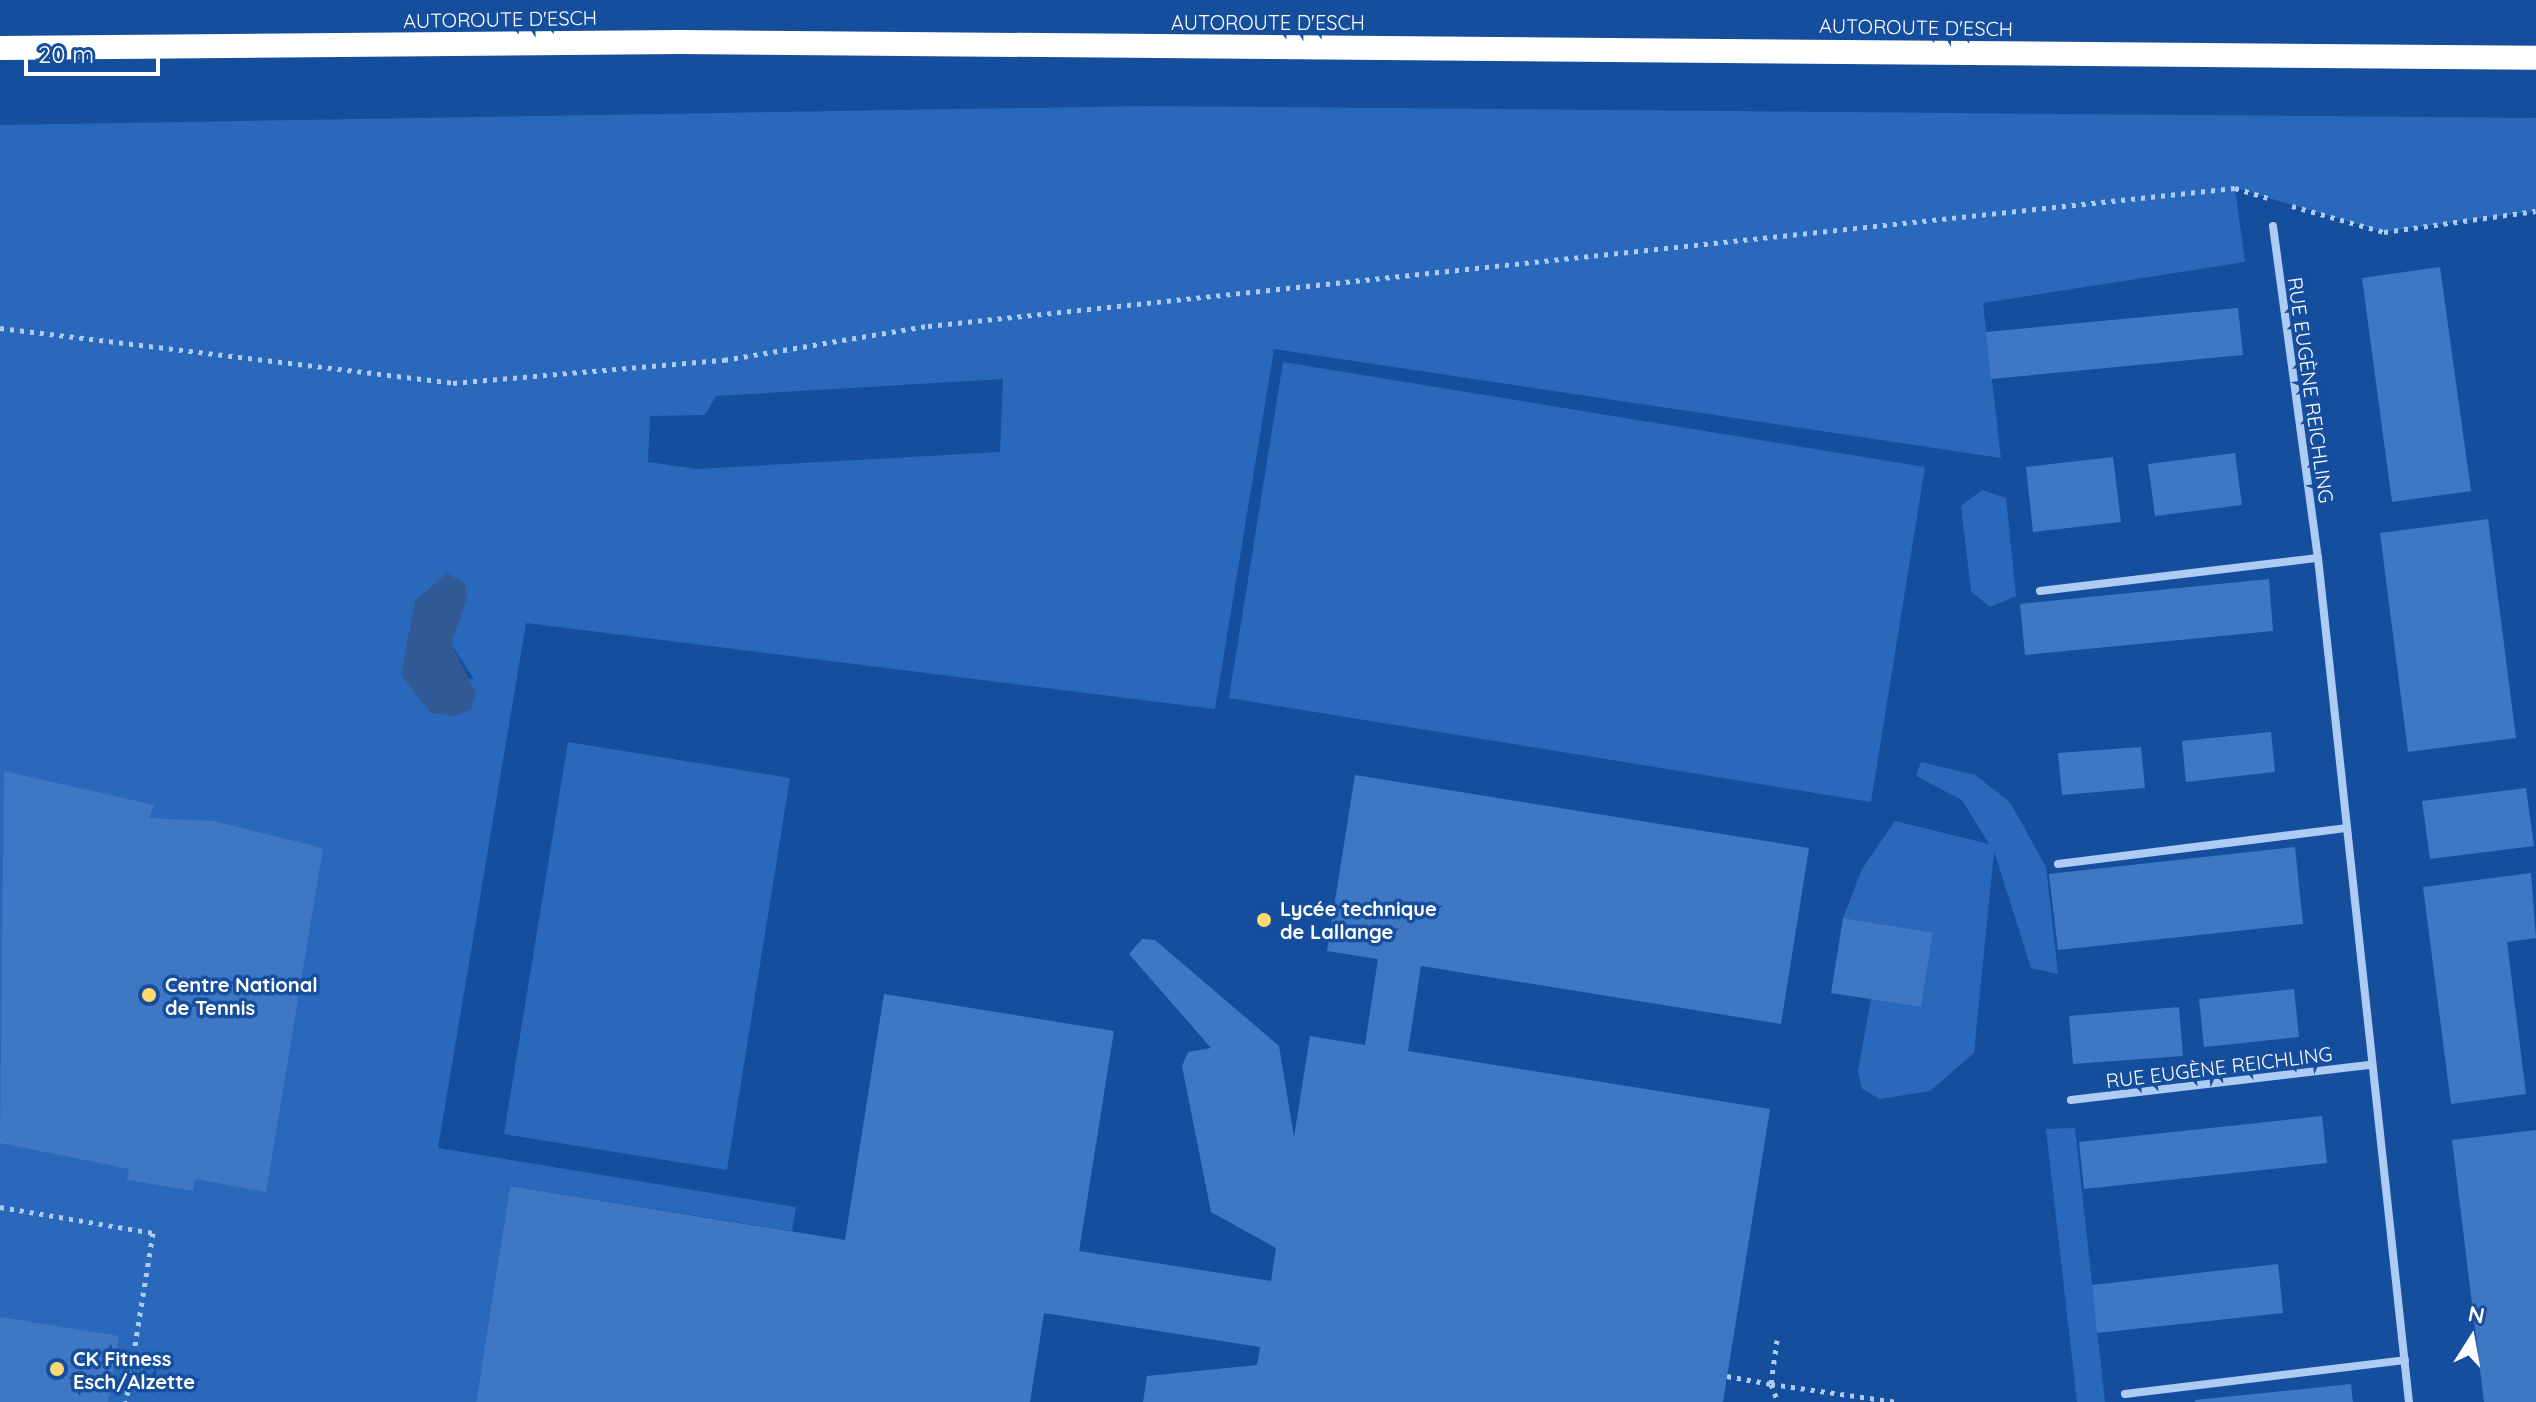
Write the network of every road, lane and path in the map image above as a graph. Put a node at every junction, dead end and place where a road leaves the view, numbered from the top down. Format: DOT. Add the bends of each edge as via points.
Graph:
graph roads {
  1 [pos="0,48"];
  2 [pos="2536,58"];
  3 [pos="2536,211"];
  4 [pos="2273,226"];
  5 [pos="0,328"];
  6 [pos="2318,558"];
  7 [pos="2040,591"];
  8 [pos="2346,828"];
  9 [pos="2058,864"];
  10 [pos="2371,1065"];
  11 [pos="2071,1100"];
  12 [pos="0,1207"];
  13 [pos="1777,1340"];
  14 [pos="2405,1360"];
  15 [pos="1727,1376"];
  16 [pos="1771,1384"];
  17 [pos="2125,1394"];
  18 [pos="126,1402"];
  19 [pos="1778,1402"];
  20 [pos="1897,1402"];
  21 [pos="2409,1402"];
  1 -- 2 [label="highway, AUTOROUTE D'ESCH" via="696,42"];
  3 -- 5 [label="path" via="2384,232 2235,188 928,326 724,360 453,383"];
  4 -- 6 [label="street, RUE EUGÈNE REICHLING"];
  6 -- 7 [label="street"];
  6 -- 8 [label="street, RUE EUGÈNE REICHLING"];
  8 -- 9 [label="street"];
  8 -- 10 [label="street, RUE EUGÈNE REICHLING"];
  10 -- 11 [label="street, RUE EUGÈNE REICHLING"];
  10 -- 14 [label="street, RUE EUGÈNE REICHLING"];
  12 -- 18 [label="path" via="153,1233"];
  13 -- 16 [label="path"];
  14 -- 17 [label="street"];
  14 -- 21 [label="street, RUE EUGÈNE REICHLING"];
  15 -- 16 [label="path"];
  16 -- 19 [label="path"];
  16 -- 20 [label="path"];
}
